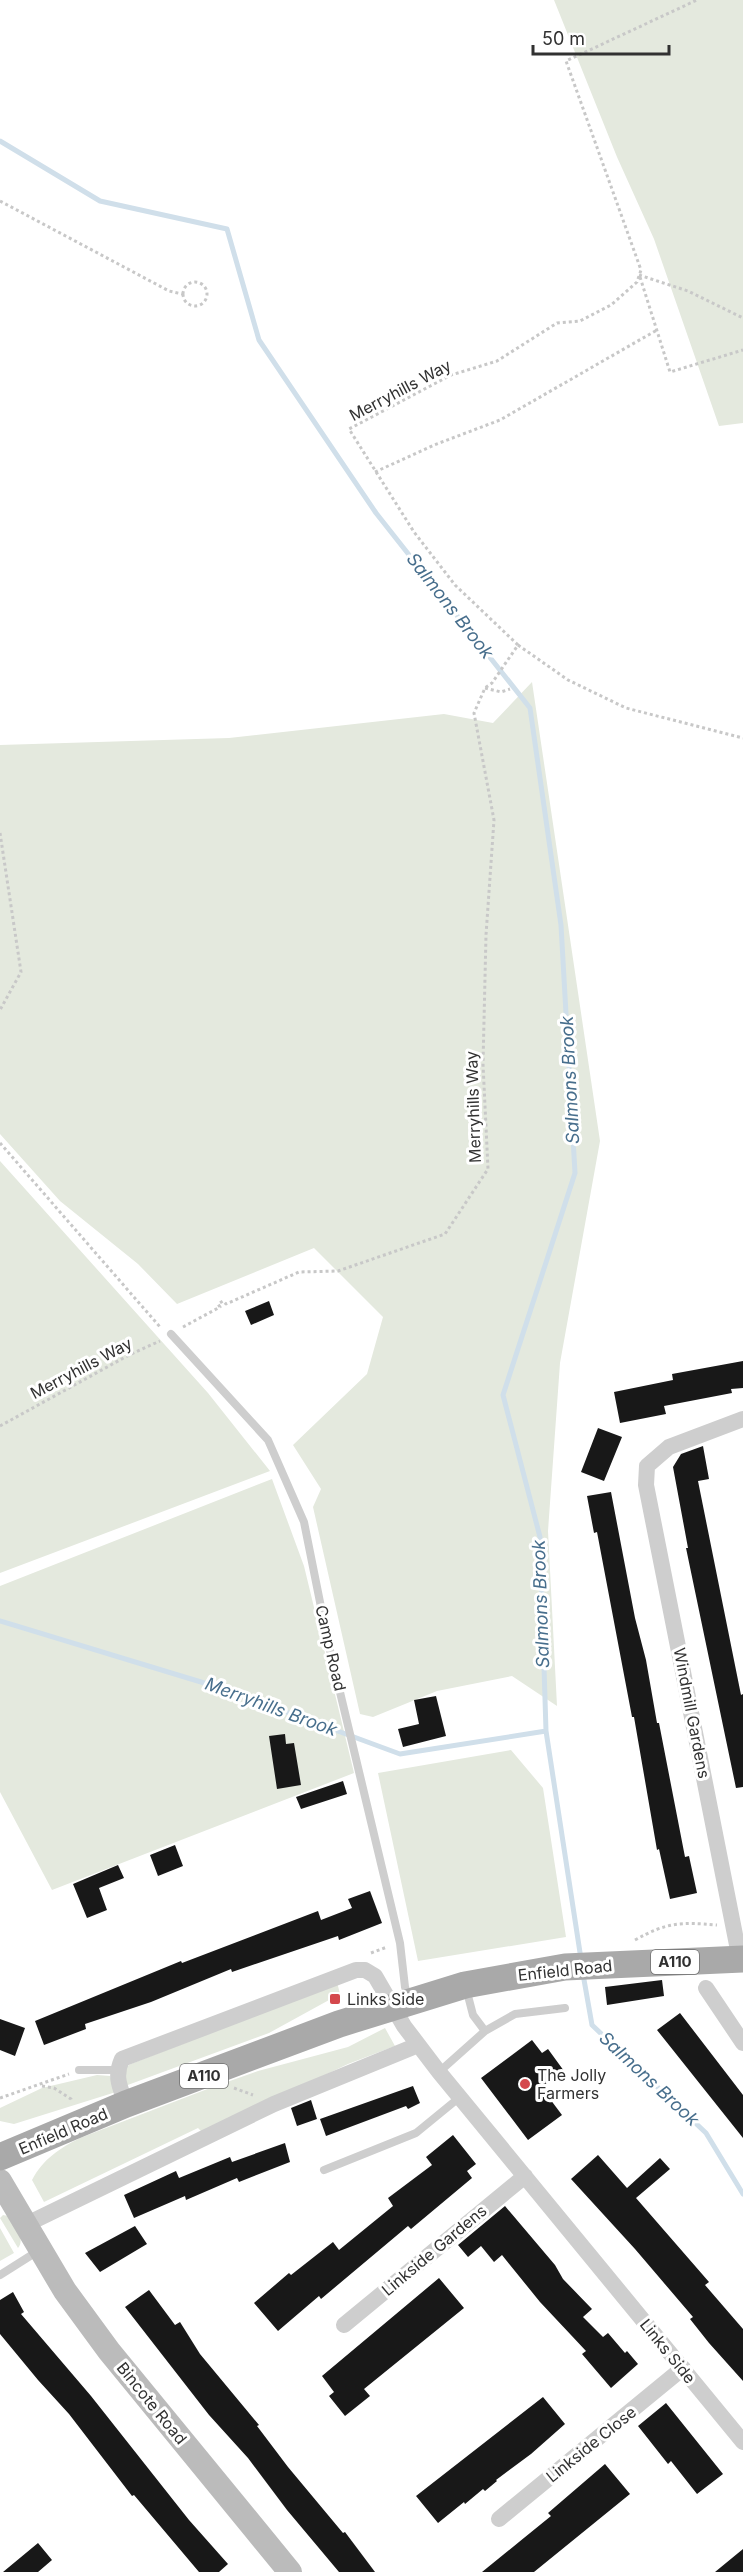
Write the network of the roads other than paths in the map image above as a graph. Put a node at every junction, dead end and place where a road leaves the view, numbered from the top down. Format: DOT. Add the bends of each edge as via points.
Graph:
graph roads {
  1 [pos="170,1335"];
  2 [pos="743,1419"];
  3 [pos="742,1960"];
  4 [pos="465,1985"];
  5 [pos="706,1988"];
  6 [pos="400,2004"];
  7 [pos="565,2008"];
  8 [pos="485,2031"];
  9 [pos="743,2043"];
  10 [pos="418,2045"];
  11 [pos="79,2070"];
  12 [pos="117,2070"];
  13 [pos="439,2072"];
  14 [pos="460,2097"];
  15 [pos="126,2104"];
  16 [pos="0,2157"];
  17 [pos="324,2170"];
  18 [pos="525,2176"];
  19 [pos="0,2181"];
  20 [pos="6,2203"];
  21 [pos="27,2224"];
  22 [pos="41,2248"];
  23 [pos="0,2275"];
  24 [pos="344,2325"];
  25 [pos="683,2368"];
  26 [pos="743,2442"];
  27 [pos="499,2519"];
  28 [pos="290,2572"];
  1 -- 6 [label="lane, Camp Road" via="268,1440 304,1522 400,1942 405,1987"];
  2 -- 3 [label="street, Windmill Gardens" via="669,1446 647,1466 649,1496"];
  3 -- 4 [label="main road, Enfield Road / A110" via="565,1966"];
  4 -- 6 [label="main road, Enfield Road / A110"];
  4 -- 8 [label="lane" via="473,2016"];
  5 -- 9 [label="street"];
  6 -- 10 [label="street, Links Side"];
  6 -- 12 [label="street" via="375,1976 356,1970 122,2059"];
  6 -- 15 [label="main road, Enfield Road / A110"];
  7 -- 8 [label="lane" via="515,2014"];
  8 -- 13 [label="lane"];
  10 -- 13 [label="street, Links Side"];
  10 -- 21 [label="street" via="274,2104"];
  11 -- 12 [label="lane"];
  12 -- 15 [label="street, Enfield Road"];
  13 -- 14 [label="street, Links Side"];
  14 -- 17 [label="lane" via="416,2133"];
  14 -- 18 [label="street, Links Side"];
  15 -- 16 [label="main road, Enfield Road / A110"];
  18 -- 24 [label="street, Linkside Gardens"];
  18 -- 25 [label="street, Links Side"];
  19 -- 20 [label="street, Bincote Road"];
  20 -- 21 [label="street, Bincote Road"];
  21 -- 22 [label="street, Bincote Road"];
  22 -- 23 [label="lane"];
  22 -- 28 [label="street, Bincote Road" via="65,2291 109,2351"];
  25 -- 26 [label="street, Links Side"];
  25 -- 27 [label="street, Linkside Close"];
}
